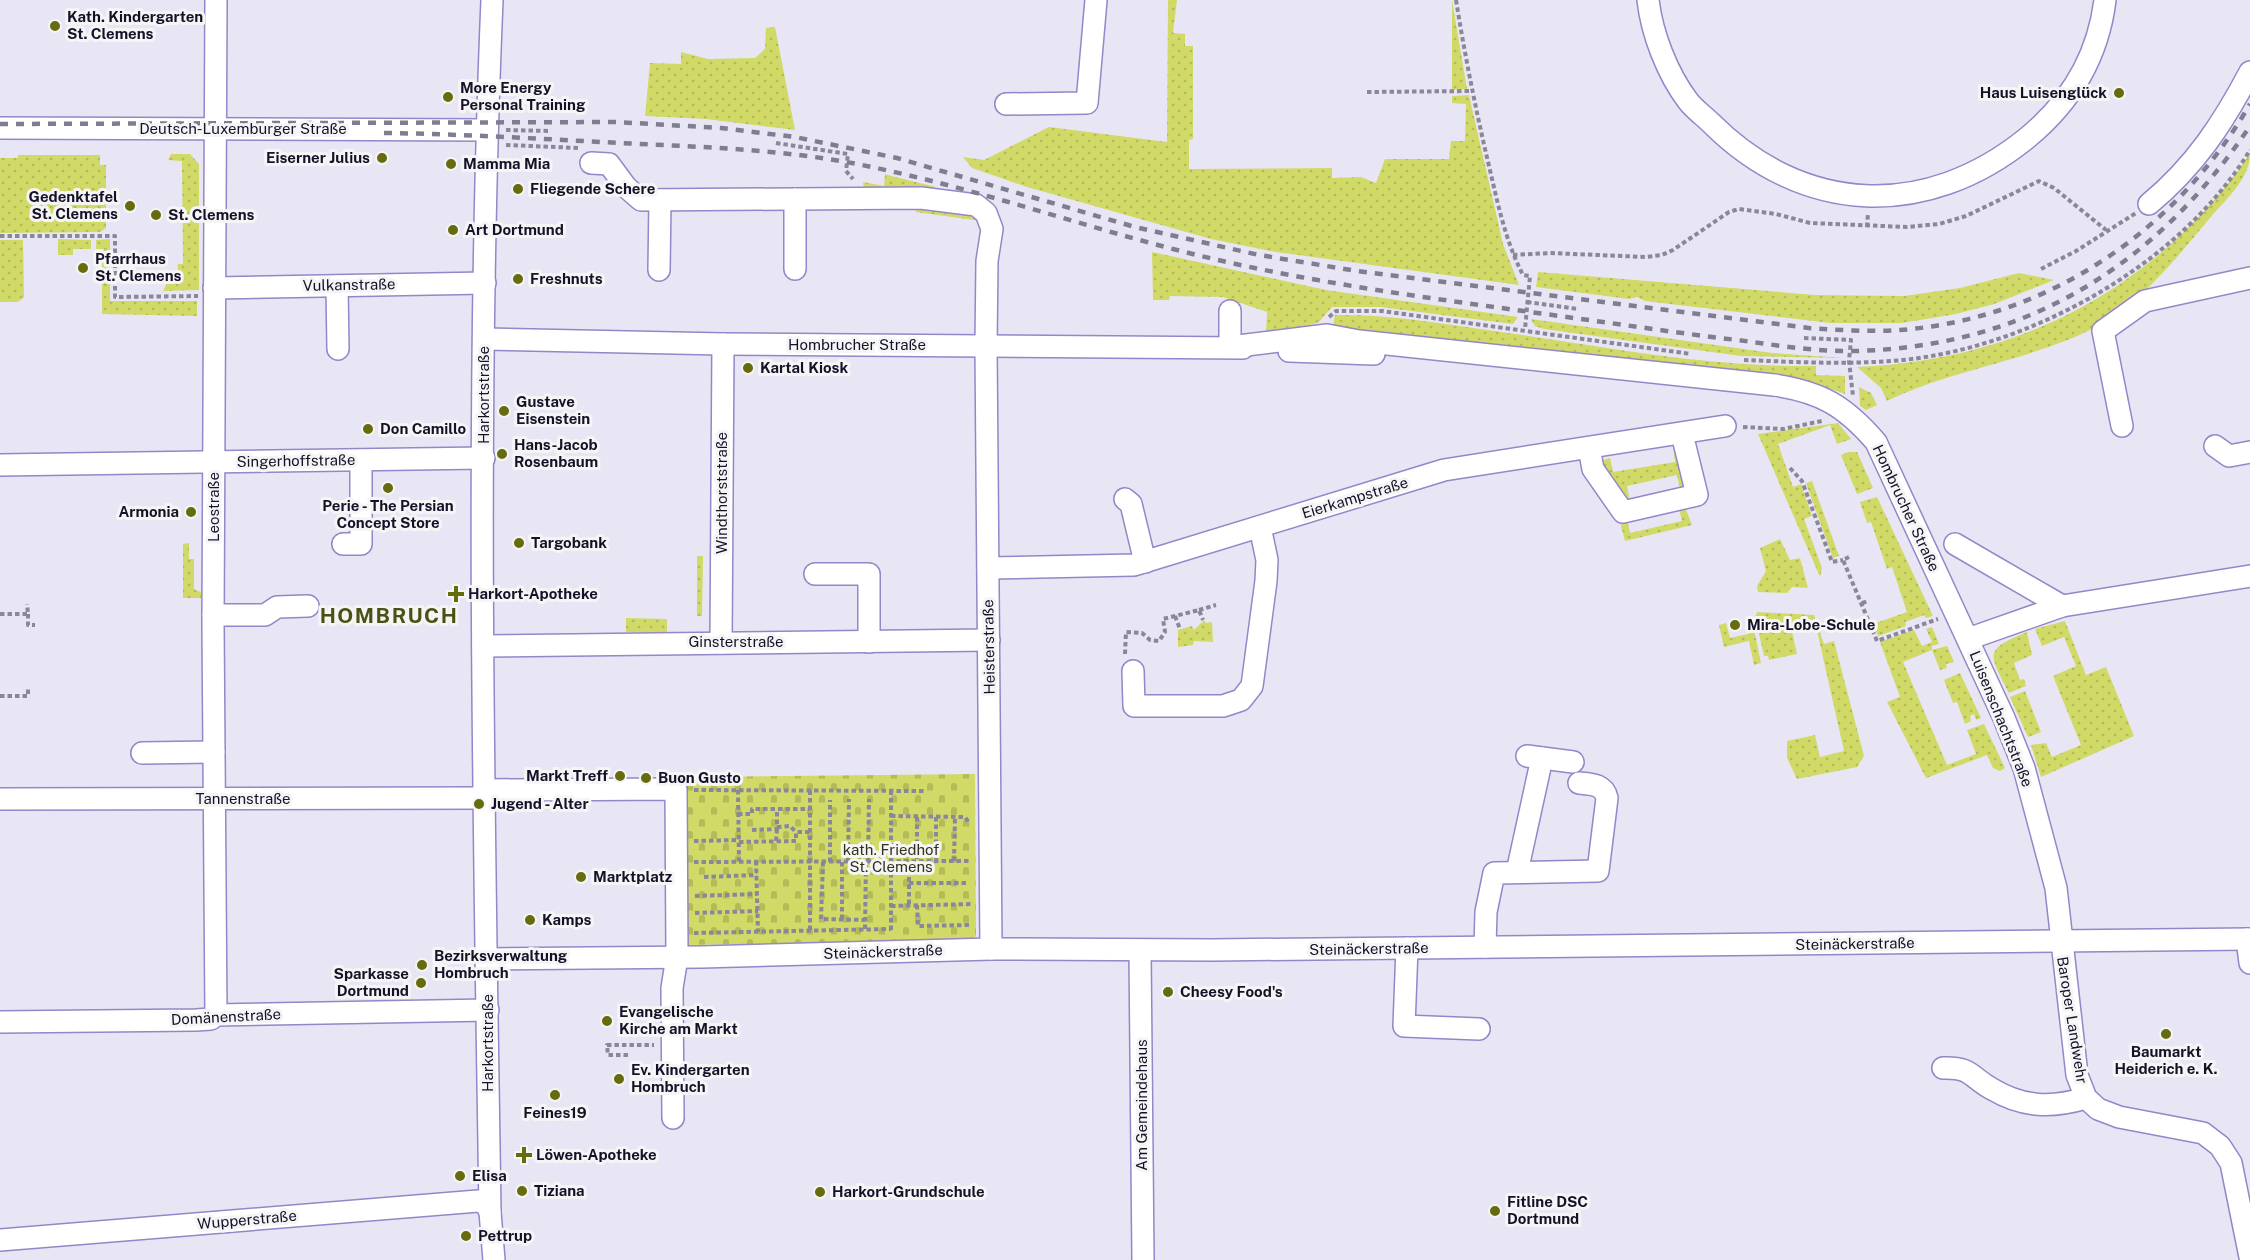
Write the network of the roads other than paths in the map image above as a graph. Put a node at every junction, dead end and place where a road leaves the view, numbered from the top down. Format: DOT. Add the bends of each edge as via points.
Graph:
graph roads {
  1 [pos="216,0"];
  2 [pos="492,0"];
  3 [pos="1096,0"];
  4 [pos="1648,0"];
  5 [pos="2105,0"];
  6 [pos="2250,72"];
  7 [pos="1006,104"];
  8 [pos="0,128"];
  9 [pos="215,128"];
  10 [pos="493,135"];
  11 [pos="591,163"];
  12 [pos="795,199"];
  13 [pos="660,200"];
  14 [pos="2149,204"];
  15 [pos="795,269"];
  16 [pos="659,270"];
  17 [pos="2250,278"];
  18 [pos="485,283"];
  19 [pos="337,286"];
  20 [pos="214,292"];
  21 [pos="1230,311"];
  22 [pos="484,339"];
  23 [pos="723,344"];
  24 [pos="986,346"];
  25 [pos="1230,347"];
  26 [pos="1427,348"];
  27 [pos="338,350"];
  28 [pos="1725,426"];
  29 [pos="2122,426"];
  30 [pos="1682,434"];
  31 [pos="2215,446"];
  32 [pos="1589,448"];
  33 [pos="2250,452"];
  34 [pos="484,458"];
  35 [pos="361,460"];
  36 [pos="214,462"];
  37 [pos="0,465"];
  38 [pos="1125,499"];
  39 [pos="1260,527"];
  40 [pos="344,544"];
  41 [pos="1954,544"];
  42 [pos="1144,562"];
  43 [pos="988,568"];
  44 [pos="815,574"];
  45 [pos="2250,576"];
  46 [pos="308,606"];
  47 [pos="2062,606"];
  48 [pos="213,615"];
  49 [pos="1968,639"];
  50 [pos="869,642"];
  51 [pos="722,643"];
  52 [pos="483,646"];
  53 [pos="989,649"];
  54 [pos="1133,671"];
  55 [pos="214,752"];
  56 [pos="142,753"];
  57 [pos="1573,762"];
  58 [pos="1579,783"];
  59 [pos="485,794"];
  60 [pos="0,799"];
  61 [pos="215,799"];
  62 [pos="1517,872"];
  63 [pos="2248,939"];
  64 [pos="2060,941"];
  65 [pos="991,948"];
  66 [pos="1407,948"];
  67 [pos="1485,948"];
  68 [pos="1140,951"];
  69 [pos="677,957"];
  70 [pos="488,959"];
  71 [pos="2250,963"];
  72 [pos="488,1010"];
  73 [pos="216,1015"];
  74 [pos="0,1022"];
  75 [pos="1479,1029"];
  76 [pos="1943,1068"];
  77 [pos="2086,1098"];
  78 [pos="673,1118"];
  79 [pos="490,1212"];
  80 [pos="0,1240"];
  81 [pos="2250,1257"];
  82 [pos="494,1260"];
  83 [pos="1143,1260"];
  1 -- 9 [label="street, Leostraße"];
  2 -- 10 [label="street, Harkortstraße"];
  3 -- 7 [label="street" via="1087,103"];
  4 -- 5 [label="street" via="1656,38 1671,73 1689,101 1732,144 1792,179 1830,192 1869,196 1939,188 2003,158 2037,130 2068,97 2088,65 2102,28"];
  6 -- 14 [label="street" via="2224,122 2165,191"];
  8 -- 9 [label="street, Deutsch-Luxemburger Straße"];
  9 -- 10 [label="street, Deutsch-Luxemburger Straße"];
  9 -- 20 [label="street, Leostraße"];
  10 -- 18 [label="street, Harkortstraße"];
  11 -- 13 [label="street, Heisterstraße" via="609,164 641,200"];
  12 -- 13 [label="street, Heisterstraße"];
  12 -- 15 [label="street"];
  12 -- 24 [label="street, Heisterstraße" via="921,198 973,204 986,213 992,229 987,261"];
  13 -- 16 [label="street"];
  17 -- 29 [label="street" via="2145,301 2103,331"];
  18 -- 19 [label="street, Vulkanstraße"];
  18 -- 22 [label="street, Harkortstraße"];
  19 -- 20 [label="street, Vulkanstraße"];
  19 -- 27 [label="street"];
  20 -- 36 [label="street, Leostraße"];
  21 -- 25 [label="street"];
  22 -- 23 [label="street, Hombrucher Straße"];
  22 -- 34 [label="street, Harkortstraße"];
  23 -- 24 [label="street, Hombrucher Straße"];
  23 -- 51 [label="street, Windthorststraße"];
  24 -- 25 [label="street, Hombrucher Straße"];
  24 -- 43 [label="street, Heisterstraße"];
  25 -- 26 [label="street, Hombrucher Straße" via="1390,355"];
  25 -- 26 [label="street, Hombrucher Straße" via="1326,335"];
  26 -- 49 [label="street, Hombrucher Straße" via="1774,384 1804,389 1846,411 1876,442"];
  28 -- 30 [label="street, Eierkampstraße"];
  30 -- 32 [label="street, Eierkampstraße"];
  30 -- 32 [label="street" via="1697,495 1623,512 1593,469"];
  31 -- 33 [label="street" via="2229,456"];
  32 -- 39 [label="street, Eierkampstraße" via="1444,470"];
  34 -- 35 [label="street, Singerhoffstraße"];
  34 -- 52 [label="street, Harkortstraße"];
  35 -- 36 [label="street, Singerhoffstraße"];
  35 -- 40 [label="street" via="362,544"];
  36 -- 37 [label="street, Singerhoffstraße"];
  36 -- 48 [label="street, Leostraße"];
  38 -- 42 [label="street" via="1131,504"];
  39 -- 42 [label="street, Eierkampstraße"];
  39 -- 54 [label="street" via="1267,560 1262,627 1252,686 1241,700 1223,706 1134,706"];
  41 -- 47 [label="street"];
  42 -- 43 [label="street, Eierkampstraße"];
  43 -- 53 [label="street, Heisterstraße"];
  44 -- 50 [label="street" via="869,574"];
  45 -- 47 [label="street"];
  46 -- 48 [label="street" via="277,607 265,615"];
  47 -- 49 [label="street"];
  48 -- 55 [label="street, Leostraße"];
  49 -- 64 [label="street, Luisenschachtstraße" via="2024,768 2056,888"];
  50 -- 51 [label="street, Ginsterstraße"];
  50 -- 53 [label="street, Ginsterstraße"];
  51 -- 52 [label="street, Ginsterstraße"];
  52 -- 59 [label="street, Harkortstraße"];
  53 -- 65 [label="street, Heisterstraße"];
  55 -- 56 [label="street"];
  55 -- 61 [label="street, Leostraße"];
  57 -- 62 [label="street" via="1535,757"];
  58 -- 62 [label="street" via="1599,787 1607,798 1598,871"];
  59 -- 61 [label="street, Tannenstraße" via="413,799"];
  59 -- 69 [label="street" via="676,789"];
  59 -- 70 [label="street, Harkortstraße"];
  60 -- 61 [label="street, Tannenstraße"];
  61 -- 73 [label="street, Leostraße"];
  62 -- 67 [label="street" via="1494,873 1486,912"];
  63 -- 64 [label="street, Steinäckerstraße"];
  63 -- 71 [label="street"];
  64 -- 67 [label="street, Steinäckerstraße"];
  64 -- 77 [label="street, Baroper Landwehr" via="2077,1075"];
  65 -- 68 [label="street, Steinäckerstraße"];
  65 -- 69 [label="street, Steinäckerstraße"];
  66 -- 67 [label="street, Steinäckerstraße"];
  66 -- 68 [label="street, Steinäckerstraße"];
  66 -- 75 [label="street" via="1404,1026"];
  68 -- 83 [label="street, Am Gemeindehaus"];
  69 -- 70 [label="street, Steinäckerstraße"];
  69 -- 78 [label="street" via="672,988"];
  70 -- 72 [label="street, Harkortstraße"];
  72 -- 73 [label="street, Domänenstraße"];
  72 -- 79 [label="street, Harkortstraße"];
  73 -- 74 [label="street, Domänenstraße" via="196,1020"];
  76 -- 77 [label="street, Baroper Landwehr" via="1965,1069 1990,1088 2025,1104 2060,1106"];
  77 -- 81 [label="street, Baroper Landwehr" via="2098,1109 2119,1117 2203,1133 2220,1146 2231,1163"];
  79 -- 80 [label="street, Wupperstraße" via="486,1204 478,1201"];
  79 -- 82 [label="street, Harkortstraße"];
}
